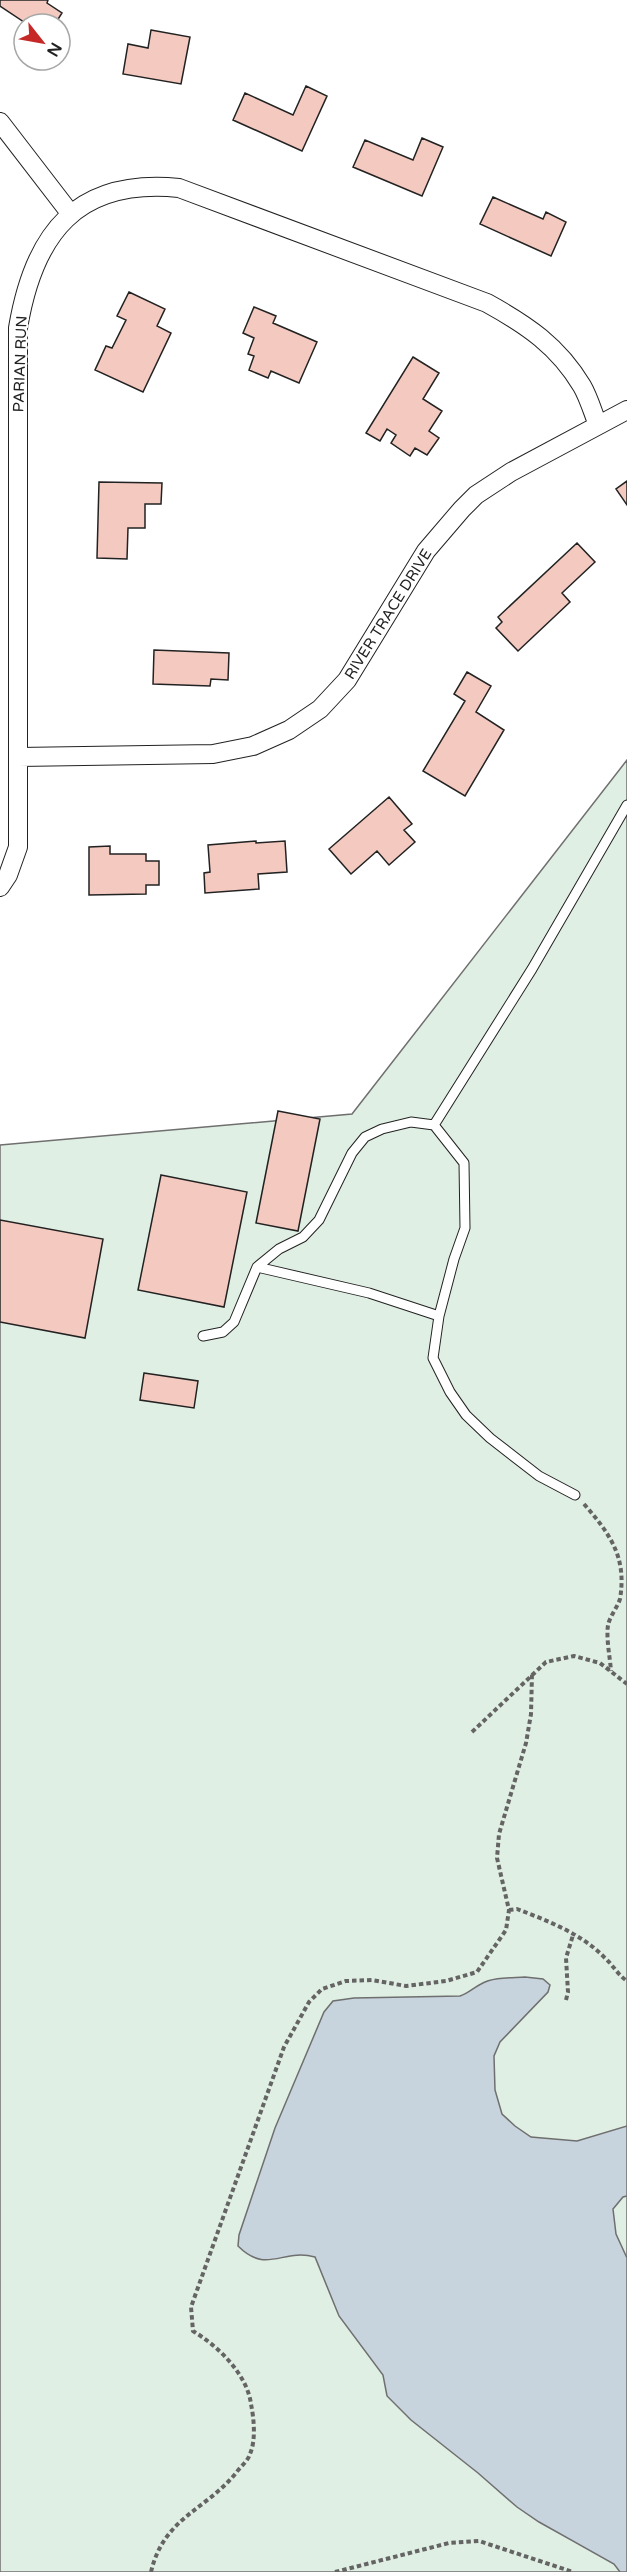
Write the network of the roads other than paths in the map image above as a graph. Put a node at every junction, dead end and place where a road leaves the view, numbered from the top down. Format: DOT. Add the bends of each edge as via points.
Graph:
graph roads {
  1 [pos="0,122"];
  2 [pos="70,213"];
  3 [pos="627,410"];
  4 [pos="598,425"];
  5 [pos="18,757"];
  6 [pos="627,805"];
  7 [pos="0,887"];
  8 [pos="434,1125"];
  9 [pos="256,1268"];
  10 [pos="439,1316"];
  11 [pos="203,1336"];
  12 [pos="575,1495"];
  1 -- 2 [label="street"];
  2 -- 4 [label="street, PARIAN RUN" via="122,189 179,189 487,303 526,325 558,353 582,387"];
  2 -- 5 [label="street, PARIAN RUN" via="34,268 18,328"];
  3 -- 4 [label="street, RIVER TRACE DRIVE"];
  4 -- 5 [label="street, RIVER TRACE DRIVE" via="476,495 426,551 347,680 320,709 289,730 253,746 213,754"];
  5 -- 7 [label="street, PARIAN RUN" via="18,847"];
  6 -- 8 [label="lane" via="532,969"];
  8 -- 9 [label="lane" via="411,1122 365,1137 352,1153 319,1220 303,1237 279,1249"];
  8 -- 10 [label="lane" via="464,1163 465,1228"];
  9 -- 10 [label="lane" via="369,1293"];
  9 -- 11 [label="lane" via="234,1322 223,1332"];
  10 -- 12 [label="lane" via="433,1358 466,1415 539,1476"];
}
